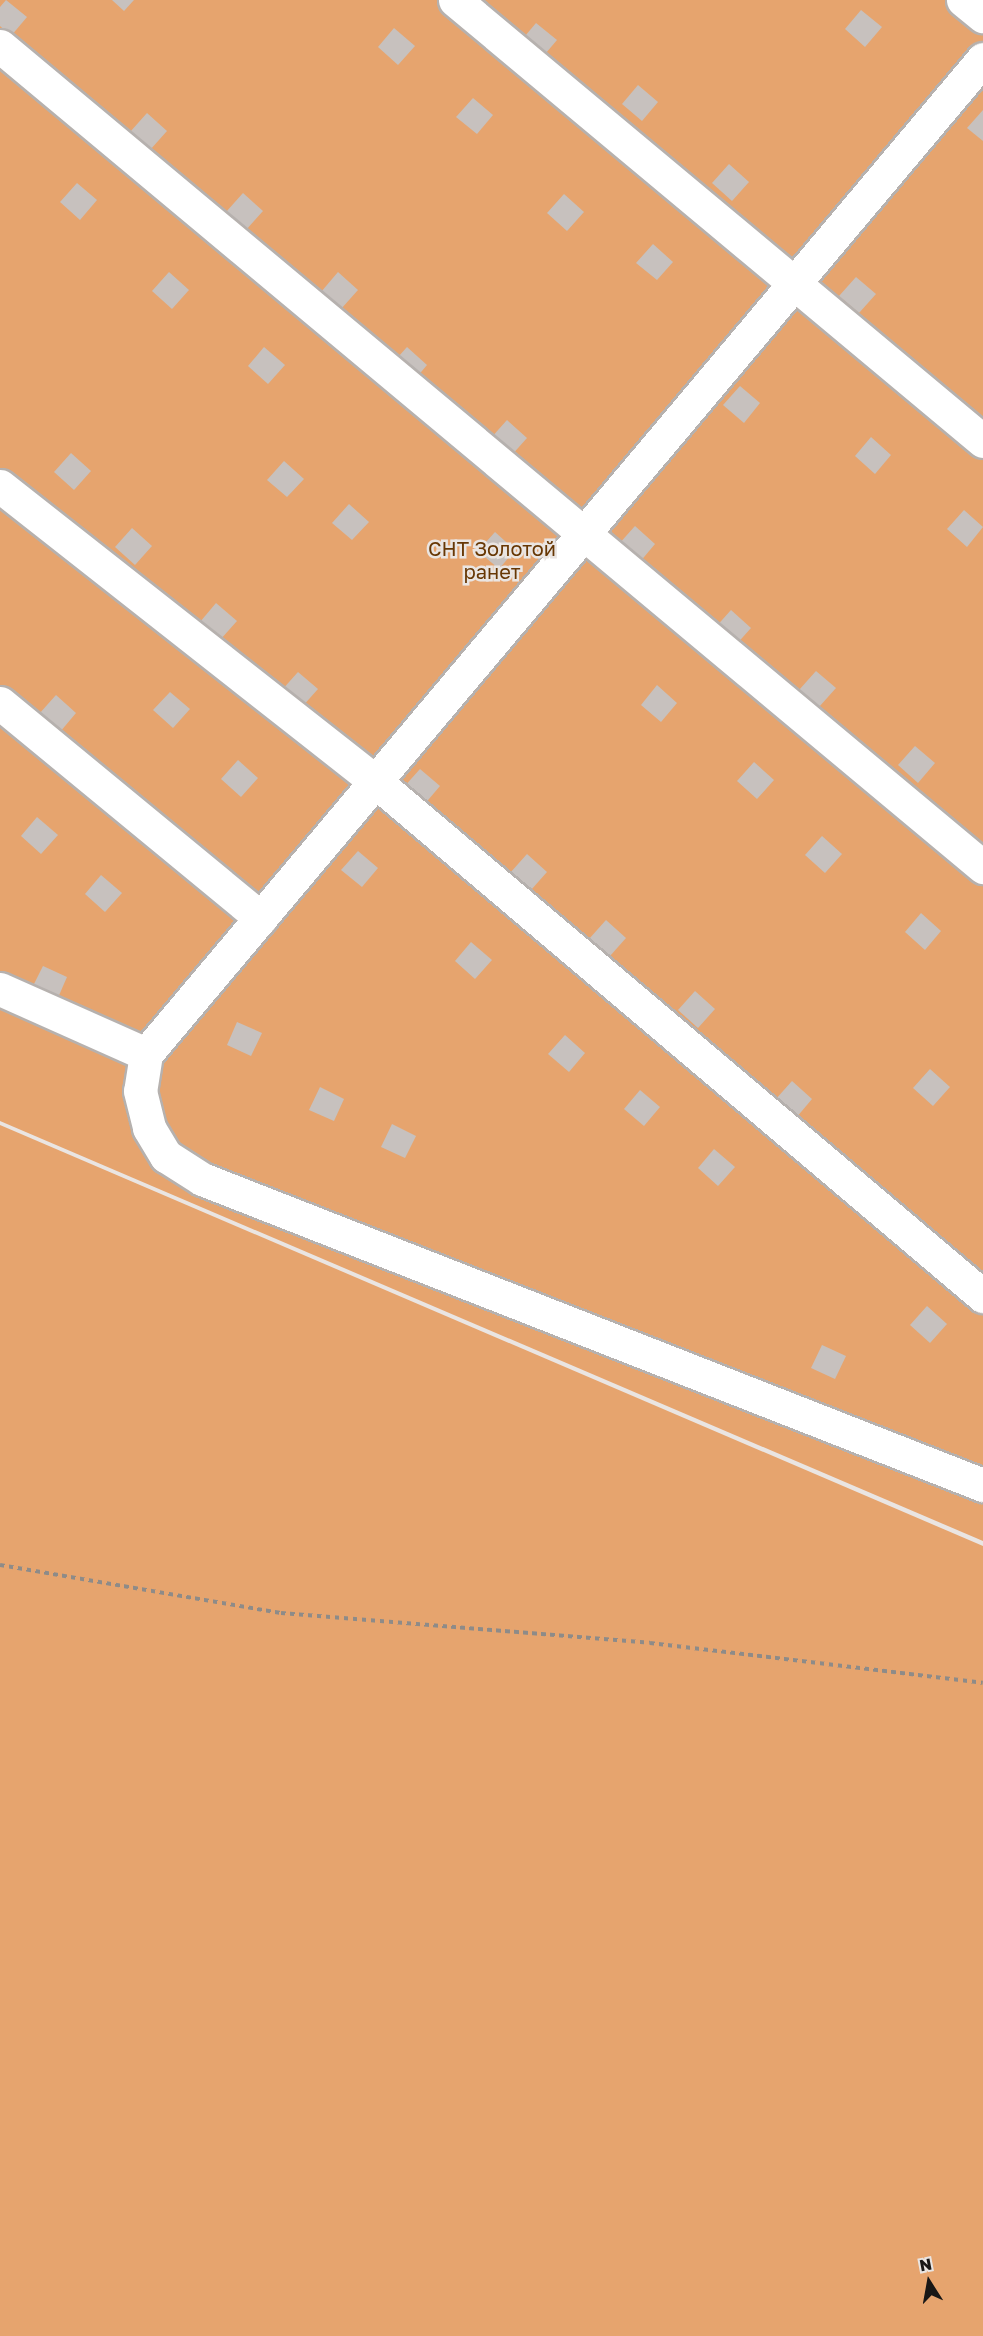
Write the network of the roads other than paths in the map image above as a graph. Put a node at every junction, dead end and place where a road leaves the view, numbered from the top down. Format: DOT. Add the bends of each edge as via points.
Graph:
graph roads {
  1 [pos="455,0"];
  2 [pos="963,0"];
  3 [pos="983,16"];
  4 [pos="0,46"];
  5 [pos="983,59"];
  6 [pos="795,283"];
  7 [pos="983,441"];
  8 [pos="0,486"];
  9 [pos="584,533"];
  10 [pos="0,703"];
  11 [pos="375,781"];
  12 [pos="983,867"];
  13 [pos="261,918"];
  14 [pos="0,989"];
  15 [pos="146,1054"];
  16 [pos="983,1296"];
  17 [pos="983,1485"];
  1 -- 6 [label="street"];
  2 -- 3 [label="street"];
  4 -- 9 [label="street"];
  5 -- 6 [label="street"];
  6 -- 7 [label="street"];
  6 -- 9 [label="street"];
  8 -- 11 [label="street"];
  9 -- 11 [label="street"];
  9 -- 12 [label="street"];
  10 -- 13 [label="street"];
  11 -- 13 [label="street"];
  11 -- 16 [label="street"];
  13 -- 15 [label="street"];
  14 -- 15 [label="street"];
  15 -- 17 [label="street" via="140,1091 149,1128 166,1156 202,1179"];
}
